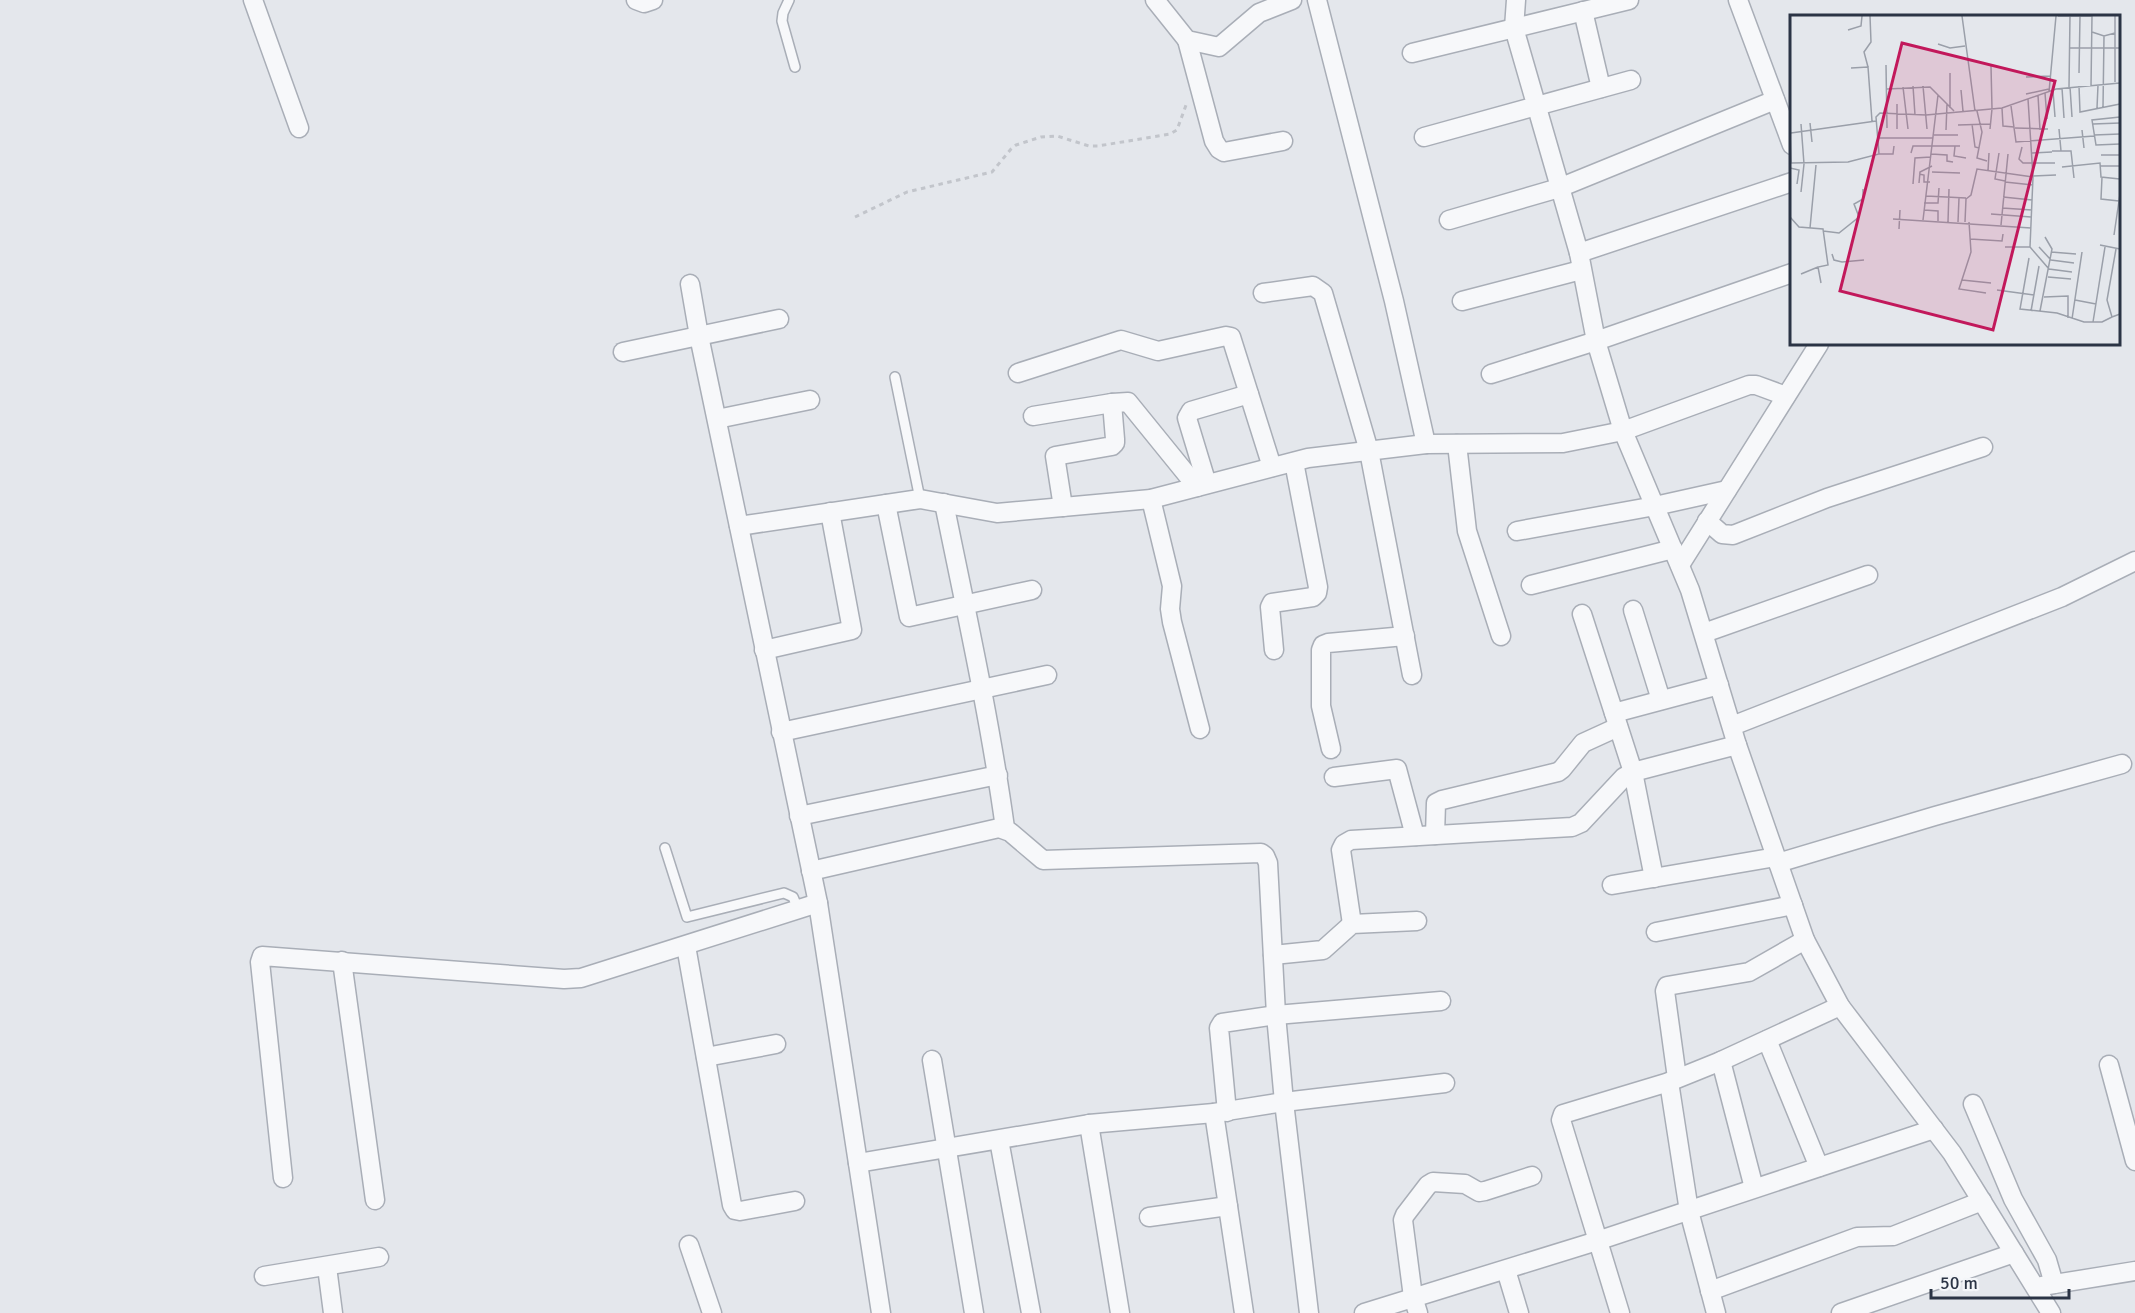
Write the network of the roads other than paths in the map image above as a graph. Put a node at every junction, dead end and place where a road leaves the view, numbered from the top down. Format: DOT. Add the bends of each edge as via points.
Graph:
graph roads {
  1 [pos="253,0"];
  2 [pos="636,0"];
  3 [pos="652,0"];
  4 [pos="789,0"];
  5 [pos="1155,0"];
  6 [pos="1292,0"];
  7 [pos="1317,0"];
  8 [pos="1516,0"];
  9 [pos="1629,0"];
  10 [pos="1738,0"];
  11 [pos="1265,5"];
  12 [pos="1583,11"];
  13 [pos="1514,28"];
  14 [pos="1186,40"];
  15 [pos="1412,53"];
  16 [pos="795,67"];
  17 [pos="1630,80"];
  18 [pos="1601,88"];
  19 [pos="1776,100"];
  20 [pos="1537,107"];
  21 [pos="299,128"];
  22 [pos="1424,136"];
  23 [pos="1283,141"];
  24 [pos="1790,142"];
  25 [pos="1790,182"];
  26 [pos="1559,188"];
  27 [pos="1449,220"];
  28 [pos="1580,262"];
  29 [pos="1790,273"];
  30 [pos="690,284"];
  31 [pos="1263,293"];
  32 [pos="1462,301"];
  33 [pos="779,319"];
  34 [pos="699,336"];
  35 [pos="1596,341"];
  36 [pos="1817,345"];
  37 [pos="623,352"];
  38 [pos="1017,373"];
  39 [pos="1491,374"];
  40 [pos="895,377"];
  41 [pos="1249,394"];
  42 [pos="1786,396"];
  43 [pos="810,400"];
  44 [pos="1112,403"];
  45 [pos="1033,416"];
  46 [pos="717,419"];
  47 [pos="1623,431"];
  48 [pos="1426,444"];
  49 [pos="1456,444"];
  50 [pos="1983,447"];
  51 [pos="1369,451"];
  52 [pos="1294,462"];
  53 [pos="1272,468"];
  54 [pos="1202,485"];
  55 [pos="1727,490"];
  56 [pos="920,499"];
  57 [pos="1151,499"];
  58 [pos="944,503"];
  59 [pos="886,504"];
  60 [pos="1655,506"];
  61 [pos="1063,507"];
  62 [pos="830,512"];
  63 [pos="1707,521"];
  64 [pos="739,526"];
  65 [pos="1517,531"];
  66 [pos="1677,557"];
  67 [pos="2135,561"];
  68 [pos="1868,575"];
  69 [pos="1531,585"];
  70 [pos="1032,590"];
  71 [pos="965,604"];
  72 [pos="1633,610"];
  73 [pos="1582,614"];
  74 [pos="1704,633"];
  75 [pos="1405,636"];
  76 [pos="1501,636"];
  77 [pos="764,650"];
  78 [pos="1274,650"];
  79 [pos="1047,675"];
  80 [pos="1412,675"];
  81 [pos="1719,685"];
  82 [pos="982,688"];
  83 [pos="1661,700"];
  84 [pos="1616,720"];
  85 [pos="1732,726"];
  86 [pos="1200,729"];
  87 [pos="782,732"];
  88 [pos="1737,745"];
  89 [pos="1331,749"];
  90 [pos="2122,764"];
  91 [pos="1633,772"];
  92 [pos="998,775"];
  93 [pos="1334,777"];
  94 [pos="799,816"];
  95 [pos="1005,828"];
  96 [pos="1435,835"];
  97 [pos="1415,836"];
  98 [pos="665,848"];
  99 [pos="1777,860"];
  100 [pos="811,870"];
  101 [pos="1654,878"];
  102 [pos="1612,885"];
  103 [pos="818,903"];
  104 [pos="1793,905"];
  105 [pos="798,909"];
  106 [pos="1417,921"];
  107 [pos="1352,924"];
  108 [pos="1656,932"];
  109 [pos="1805,940"];
  110 [pos="686,945"];
  111 [pos="1273,955"];
  112 [pos="342,961"];
  113 [pos="1442,1001"];
  114 [pos="1840,1006"];
  115 [pos="1276,1015"];
  116 [pos="1767,1040"];
  117 [pos="776,1044"];
  118 [pos="706,1057"];
  119 [pos="932,1060"];
  120 [pos="1721,1062"];
  121 [pos="2109,1065"];
  122 [pos="1673,1080"];
  123 [pos="1445,1083"];
  124 [pos="1284,1102"];
  125 [pos="1973,1104"];
  126 [pos="1220,1113"];
  127 [pos="1089,1124"];
  128 [pos="1934,1129"];
  129 [pos="999,1140"];
  130 [pos="946,1149"];
  131 [pos="2135,1161"];
  132 [pos="858,1163"];
  133 [pos="1819,1167"];
  134 [pos="1532,1176"];
  135 [pos="283,1178"];
  136 [pos="1754,1188"];
  137 [pos="375,1200"];
  138 [pos="795,1201"];
  139 [pos="1982,1201"];
  140 [pos="1228,1206"];
  141 [pos="1689,1211"];
  142 [pos="1149,1217"];
  143 [pos="1597,1241"];
  144 [pos="689,1245"];
  145 [pos="2014,1253"];
  146 [pos="379,1257"];
  147 [pos="327,1267"];
  148 [pos="1506,1270"];
  149 [pos="2135,1270"];
  150 [pos="264,1276"];
  151 [pos="2054,1284"];
  152 [pos="2035,1287"];
  153 [pos="1710,1291"];
  154 [pos="1415,1305"];
  155 [pos="333,1313"];
  156 [pos="712,1313"];
  157 [pos="881,1313"];
  158 [pos="974,1313"];
  159 [pos="1031,1313"];
  160 [pos="1120,1313"];
  161 [pos="1244,1313"];
  162 [pos="1309,1313"];
  163 [pos="1364,1313"];
  164 [pos="1519,1313"];
  165 [pos="1620,1313"];
  166 [pos="1716,1313"];
  167 [pos="1841,1313"];
  168 [pos="2051,1313"];
  1 -- 21 [label="street"];
  2 -- 3 [label="street"];
  4 -- 16 [label="lane" via="782,21"];
  5 -- 14 [label="street"];
  6 -- 11 [label="street"];
  7 -- 48 [label="street" via="1394,301"];
  8 -- 13 [label="street"];
  9 -- 12 [label="street"];
  10 -- 19 [label="street"];
  11 -- 14 [label="street" via="1219,46"];
  12 -- 13 [label="street"];
  12 -- 18 [label="street"];
  13 -- 15 [label="street"];
  13 -- 20 [label="street"];
  14 -- 23 [label="street" via="1219,148 1224,152"];
  17 -- 18 [label="street"];
  18 -- 20 [label="street"];
  19 -- 24 [label="street"];
  19 -- 26 [label="street"];
  20 -- 22 [label="street"];
  20 -- 26 [label="street"];
  25 -- 28 [label="street"];
  26 -- 27 [label="street"];
  26 -- 28 [label="street"];
  28 -- 32 [label="street"];
  28 -- 35 [label="street"];
  29 -- 35 [label="street"];
  30 -- 34 [label="street"];
  31 -- 51 [label="street" via="1313,286 1323,293"];
  33 -- 34 [label="street"];
  34 -- 37 [label="street"];
  34 -- 46 [label="street"];
  35 -- 39 [label="street"];
  35 -- 47 [label="street"];
  36 -- 42 [label="street"];
  38 -- 41 [label="street" via="1121,340 1158,351 1226,336 1233,340"];
  40 -- 56 [label="lane"];
  41 -- 53 [label="street"];
  41 -- 54 [label="street" via="1188,414"];
  42 -- 47 [label="street" via="1749,385"];
  42 -- 55 [label="street"];
  43 -- 46 [label="street"];
  44 -- 45 [label="street"];
  44 -- 54 [label="street" via="1128,402"];
  44 -- 61 [label="street" via="1112,446 1055,456"];
  46 -- 64 [label="street"];
  47 -- 49 [label="street" via="1554,444"];
  47 -- 60 [label="street"];
  48 -- 49 [label="street"];
  48 -- 51 [label="street"];
  49 -- 76 [label="street" via="1467,531"];
  50 -- 63 [label="street" via="1827,498 1733,535 1722,534"];
  51 -- 52 [label="street"];
  51 -- 75 [label="street"];
  52 -- 53 [label="street"];
  52 -- 78 [label="street" via="1318,587 1313,597 1272,603"];
  53 -- 54 [label="street"];
  54 -- 57 [label="street"];
  55 -- 60 [label="street"];
  55 -- 63 [label="street"];
  56 -- 58 [label="street"];
  56 -- 59 [label="street"];
  57 -- 61 [label="street"];
  57 -- 86 [label="street" via="1172,586 1172,622"];
  58 -- 61 [label="street" via="997,513"];
  58 -- 71 [label="street"];
  59 -- 62 [label="street"];
  59 -- 71 [label="street" via="909,617"];
  60 -- 65 [label="street"];
  60 -- 66 [label="street"];
  62 -- 64 [label="street"];
  62 -- 77 [label="street" via="852,630"];
  63 -- 66 [label="street"];
  64 -- 77 [label="street"];
  66 -- 69 [label="street"];
  66 -- 74 [label="street"];
  67 -- 85 [label="street" via="2062,597"];
  68 -- 74 [label="street"];
  70 -- 71 [label="street"];
  71 -- 82 [label="street"];
  72 -- 83 [label="street"];
  73 -- 84 [label="street"];
  74 -- 81 [label="street"];
  75 -- 80 [label="street"];
  75 -- 89 [label="street" via="1323,645 1321,706"];
  77 -- 87 [label="street"];
  79 -- 82 [label="street"];
  81 -- 83 [label="street"];
  81 -- 85 [label="street"];
  82 -- 87 [label="street"];
  82 -- 92 [label="street"];
  83 -- 84 [label="street"];
  84 -- 91 [label="street"];
  84 -- 96 [label="street" via="1583,743 1558,772 1436,803"];
  85 -- 88 [label="street"];
  87 -- 94 [label="street"];
  88 -- 91 [label="street"];
  88 -- 99 [label="street"];
  90 -- 99 [label="street"];
  91 -- 96 [label="street" via="1581,823 1572,827"];
  91 -- 101 [label="street"];
  92 -- 94 [label="street"];
  92 -- 95 [label="street"];
  93 -- 97 [label="street" via="1397,769"];
  94 -- 100 [label="street"];
  95 -- 100 [label="street"];
  95 -- 111 [label="street" via="1043,860 1261,853 1268,863"];
  96 -- 97 [label="street"];
  97 -- 107 [label="street" via="1351,840 1344,844 1341,850"];
  98 -- 105 [label="lane" via="687,917 784,893 793,897"];
  99 -- 101 [label="street"];
  99 -- 104 [label="street"];
  100 -- 103 [label="street"];
  101 -- 102 [label="street"];
  103 -- 105 [label="street"];
  103 -- 132 [label="street"];
  104 -- 108 [label="street"];
  104 -- 109 [label="street"];
  105 -- 110 [label="street"];
  106 -- 107 [label="street"];
  107 -- 111 [label="street" via="1323,950"];
  109 -- 114 [label="street"];
  109 -- 122 [label="street" via="1749,972 1667,986"];
  110 -- 112 [label="street" via="582,978 564,979"];
  110 -- 118 [label="street"];
  111 -- 115 [label="street"];
  112 -- 135 [label="street" via="267,955 260,962"];
  112 -- 137 [label="street"];
  113 -- 115 [label="street"];
  114 -- 116 [label="street"];
  114 -- 128 [label="street"];
  115 -- 124 [label="street"];
  115 -- 126 [label="street" via="1219,1025"];
  116 -- 120 [label="street"];
  116 -- 133 [label="street"];
  117 -- 118 [label="street"];
  118 -- 138 [label="street" via="735,1210"];
  119 -- 130 [label="street"];
  120 -- 122 [label="street"];
  120 -- 136 [label="street"];
  121 -- 131 [label="street"];
  122 -- 141 [label="street"];
  122 -- 143 [label="street" via="1563,1114 1561,1120"];
  123 -- 124 [label="street"];
  124 -- 126 [label="street"];
  124 -- 162 [label="street"];
  125 -- 151 [label="street" via="2013,1199 2047,1260"];
  126 -- 127 [label="street"];
  126 -- 140 [label="street"];
  127 -- 129 [label="street"];
  127 -- 160 [label="street"];
  128 -- 133 [label="street"];
  128 -- 139 [label="street"];
  129 -- 130 [label="street"];
  129 -- 159 [label="street"];
  130 -- 132 [label="street"];
  130 -- 158 [label="street"];
  132 -- 157 [label="street"];
  133 -- 136 [label="street"];
  134 -- 154 [label="street" via="1479,1192 1465,1184 1438,1181 1428,1185 1402,1220"];
  136 -- 141 [label="street"];
  139 -- 145 [label="street"];
  139 -- 153 [label="street" via="1893,1236 1857,1237"];
  140 -- 142 [label="street"];
  140 -- 161 [label="street"];
  141 -- 143 [label="street"];
  141 -- 153 [label="street"];
  143 -- 148 [label="street"];
  143 -- 165 [label="street"];
  144 -- 156 [label="street"];
  145 -- 152 [label="street"];
  145 -- 167 [label="street"];
  146 -- 147 [label="street"];
  147 -- 150 [label="street"];
  147 -- 155 [label="street"];
  148 -- 154 [label="street"];
  148 -- 164 [label="street"];
  149 -- 151 [label="street"];
  151 -- 152 [label="street"];
  152 -- 168 [label="street"];
  153 -- 166 [label="street"];
  154 -- 163 [label="street"];
}
